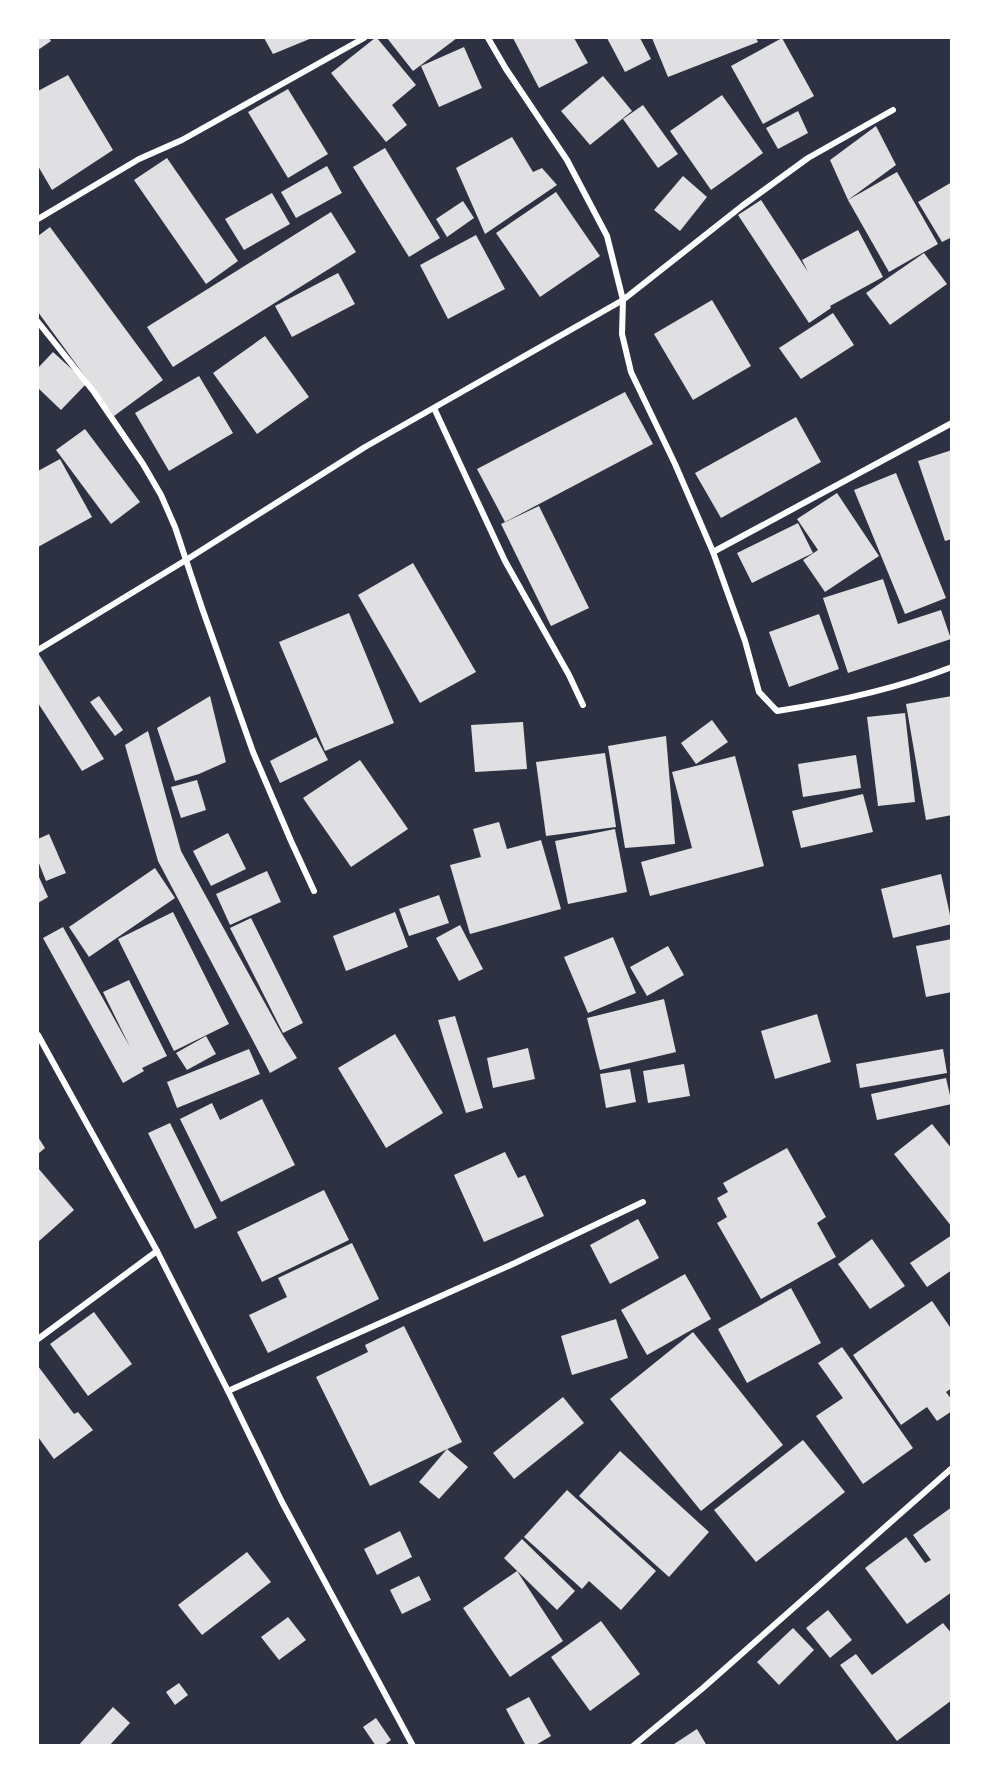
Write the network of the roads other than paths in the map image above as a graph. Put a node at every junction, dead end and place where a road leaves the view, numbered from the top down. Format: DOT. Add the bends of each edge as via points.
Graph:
graph roads {
  1 [pos="364,38"];
  2 [pos="488,38"];
  3 [pos="893,110"];
  4 [pos="38,219"];
  5 [pos="623,300"];
  6 [pos="38,322"];
  7 [pos="434,408"];
  8 [pos="951,423"];
  9 [pos="713,552"];
  10 [pos="186,560"];
  11 [pos="38,650"];
  12 [pos="951,667"];
  13 [pos="583,705"];
  14 [pos="314,891"];
  15 [pos="38,1035"];
  16 [pos="643,1202"];
  17 [pos="157,1251"];
  18 [pos="38,1340"];
  19 [pos="228,1391"];
  20 [pos="951,1468"];
  21 [pos="413,1746"];
  22 [pos="633,1746"];
  1 -- 4 [label="street" via="182,140 139,159"];
  2 -- 5 [label="street" via="567,160 602,226"];
  3 -- 5 [label="street" via="808,158"];
  5 -- 7 [label="street"];
  5 -- 9 [label="street" via="622,334 631,372"];
  6 -- 10 [label="street" via="94,392 143,464 161,495"];
  7 -- 10 [label="street"];
  7 -- 13 [label="street" via="505,561"];
  8 -- 9 [label="street"];
  9 -- 12 [label="street" via="759,692 777,711 923,678"];
  10 -- 11 [label="street"];
  10 -- 14 [label="street" via="254,752"];
  15 -- 17 [label="street"];
  16 -- 19 [label="street"];
  17 -- 18 [label="street"];
  17 -- 19 [label="street"];
  19 -- 21 [label="street" via="282,1502"];
  20 -- 22 [label="street"];
}
